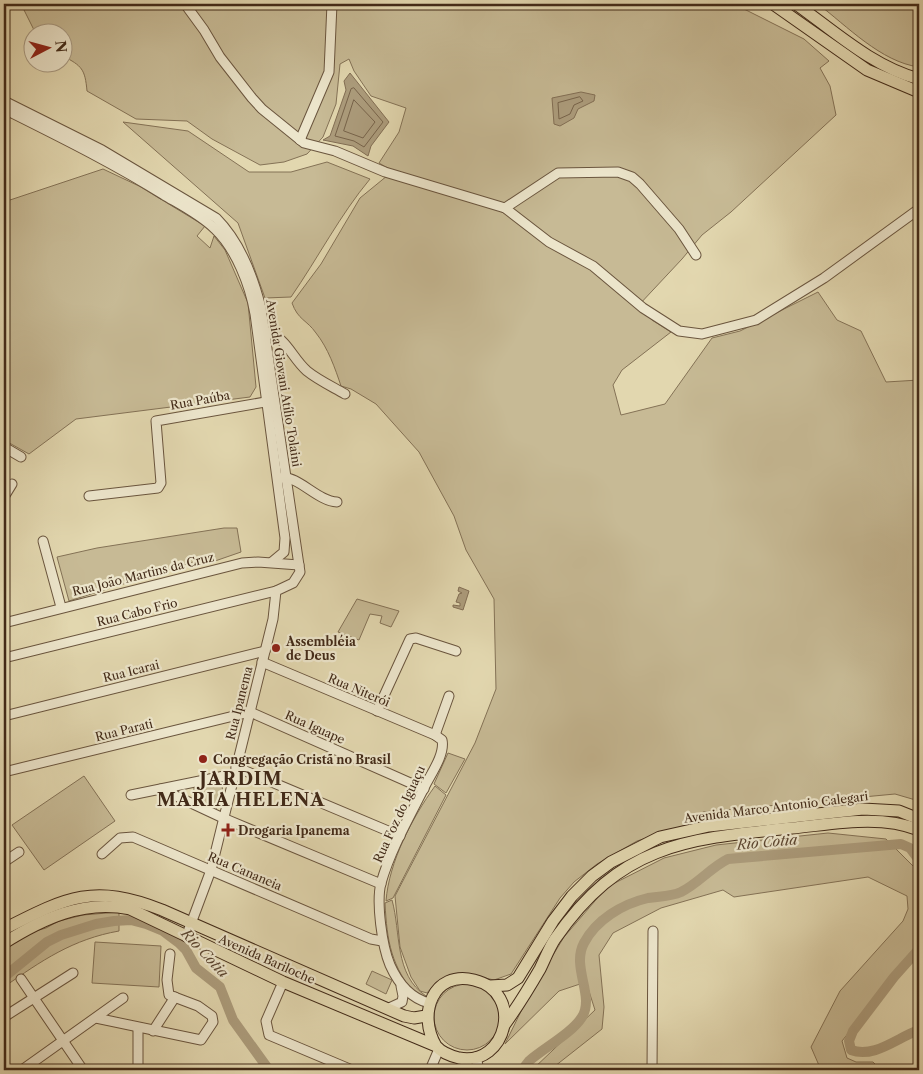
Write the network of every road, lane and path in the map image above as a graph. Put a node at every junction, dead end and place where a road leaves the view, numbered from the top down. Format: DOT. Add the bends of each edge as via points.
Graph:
graph roads {
  1 [pos="185,4"];
  2 [pos="332,4"];
  3 [pos="773,4"];
  4 [pos="796,4"];
  5 [pos="919,79"];
  6 [pos="919,92"];
  7 [pos="4,101"];
  8 [pos="4,109"];
  9 [pos="300,140"];
  10 [pos="505,208"];
  11 [pos="919,209"];
  12 [pos="696,255"];
  13 [pos="264,332"];
  14 [pos="345,394"];
  15 [pos="270,401"];
  16 [pos="4,447"];
  17 [pos="20,457"];
  18 [pos="281,478"];
  19 [pos="12,484"];
  20 [pos="89,496"];
  21 [pos="4,497"];
  22 [pos="337,502"];
  23 [pos="43,541"];
  24 [pos="272,562"];
  25 [pos="296,567"];
  26 [pos="276,591"];
  27 [pos="61,607"];
  28 [pos="4,622"];
  29 [pos="265,651"];
  30 [pos="456,651"];
  31 [pos="4,658"];
  32 [pos="262,662"];
  33 [pos="449,696"];
  34 [pos="377,711"];
  35 [pos="250,712"];
  36 [pos="4,716"];
  37 [pos="435,735"];
  38 [pos="443,743"];
  39 [pos="235,770"];
  40 [pos="4,772"];
  41 [pos="190,783"];
  42 [pos="161,789"];
  43 [pos="424,789"];
  44 [pos="131,795"];
  45 [pos="189,802"];
  46 [pos="223,818"];
  47 [pos="919,819"];
  48 [pos="919,830"];
  49 [pos="400,836"];
  50 [pos="19,852"];
  51 [pos="102,854"];
  52 [pos="4,862"];
  53 [pos="211,870"];
  54 [pos="381,884"];
  55 [pos="192,924"];
  56 [pos="4,929"];
  57 [pos="654,931"];
  58 [pos="186,937"];
  59 [pos="382,941"];
  60 [pos="4,942"];
  61 [pos="170,954"];
  62 [pos="73,973"];
  63 [pos="21,980"];
  64 [pos="400,981"];
  65 [pos="283,982"];
  66 [pos="490,986"];
  67 [pos="176,997"];
  68 [pos="34,998"];
  69 [pos="123,998"];
  70 [pos="429,1004"];
  71 [pos="389,1008"];
  72 [pos="426,1016"];
  73 [pos="4,1017"];
  74 [pos="96,1018"];
  75 [pos="505,1024"];
  76 [pos="138,1028"];
  77 [pos="153,1031"];
  78 [pos="62,1040"];
  79 [pos="438,1047"];
  80 [pos="476,1057"];
  81 [pos="22,1070"];
  82 [pos="83,1070"];
  83 [pos="138,1070"];
  84 [pos="352,1070"];
  85 [pos="430,1070"];
  86 [pos="479,1070"];
  87 [pos="652,1070"];
  1 -- 9 [label="street" via="252,98"];
  2 -- 9 [label="street" via="329,72"];
  3 -- 6 [label="main road" via="867,70"];
  4 -- 5 [label="main road" via="889,69"];
  7 -- 13 [label="street, Avenida Giovani Atílio Tolaini" via="102,150 216,218 232,238 251,275"];
  8 -- 15 [label="street, Avenida Giovani Atílio Tolaini" via="106,160 216,230 234,257 252,299"];
  9 -- 10 [label="street" via="340,152 385,172"];
  10 -- 11 [label="street" via="549,242 593,266 665,324 684,332 702,334 768,314"];
  10 -- 12 [label="street" via="558,173 618,172 640,184 679,229"];
  13 -- 14 [label="street" via="284,341 306,370"];
  13 -- 15 [label="street, Avenida Giovani Atílio Tolaini"];
  15 -- 18 [label="street, Avenida Giovani Atílio Tolaini"];
  15 -- 20 [label="street, Rua Paúba" via="156,421 161,483 158,488"];
  16 -- 17 [label="street"];
  18 -- 22 [label="street" via="321,498"];
  18 -- 24 [label="street, Avenida Giovani Atílio Tolaini" via="286,546 281,556"];
  18 -- 25 [label="street, Avenida Giovani Atílio Tolaini"];
  19 -- 21 [label="street"];
  23 -- 27 [label="street"];
  24 -- 25 [label="street, Rua João Martins da Cruz"];
  24 -- 27 [label="street, Rua João Martins da Cruz" via="242,563"];
  25 -- 26 [label="street" via="293,583"];
  26 -- 29 [label="street, Rua Ipanema"];
  26 -- 31 [label="street, Rua Cabo Frio"];
  27 -- 28 [label="street, Rua João Martins da Cruz"];
  29 -- 32 [label="street, Rua Ipanema"];
  29 -- 36 [label="street, Rua Icarai"];
  30 -- 34 [label="street" via="416,638 408,642"];
  32 -- 34 [label="street, Rua Niterói"];
  32 -- 35 [label="street, Rua Ipanema"];
  33 -- 37 [label="street"];
  34 -- 37 [label="street, Rua Niterói"];
  35 -- 39 [label="street, Rua Ipanema"];
  35 -- 40 [label="street, Rua Parati"];
  35 -- 43 [label="street, Rua Iguape"];
  37 -- 38 [label="street, Rua Niterói"];
  38 -- 43 [label="street, Rua Foz do Iguaçu"];
  39 -- 41 [label="street"];
  39 -- 46 [label="street, Rua Ipanema"];
  39 -- 49 [label="street"];
  41 -- 42 [label="street"];
  41 -- 45 [label="street"];
  42 -- 44 [label="street"];
  42 -- 45 [label="street"];
  43 -- 49 [label="street, Rua Foz do Iguaçu"];
  45 -- 46 [label="street"];
  46 -- 53 [label="street, Rua Ipanema"];
  46 -- 54 [label="street"];
  47 -- 66 [label="main road, Avenida Marco Antonio Calegari" via="899,812 863,809 709,826 660,837 592,876 553,922 518,978 507,985"];
  48 -- 75 [label="main road, Avenida Marco Antonio Calegari" via="878,821 845,823 712,837 662,849 644,857 604,882 578,909 554,941 540,970"];
  49 -- 54 [label="street, Rua Foz do Iguaçu"];
  50 -- 52 [label="street"];
  51 -- 53 [label="street, Rua Cananeia" via="127,836"];
  53 -- 55 [label="street, Rua Ipanema"];
  53 -- 59 [label="street, Rua Cananeia"];
  54 -- 59 [label="street, Rua Foz do Iguaçu"];
  55 -- 56 [label="main road, Avenida Bariloche" via="139,901 93,894 54,904"];
  55 -- 58 [label="street, Rua Ipanema"];
  55 -- 71 [label="main road, Avenida Bariloche"];
  57 -- 87 [label="street"];
  58 -- 60 [label="main road, Avenida Bariloche" via="130,909 102,906 66,912"];
  58 -- 65 [label="main road, Avenida Bariloche"];
  59 -- 64 [label="street, Rua Foz do Iguaçu"];
  61 -- 67 [label="street" via="169,995"];
  62 -- 68 [label="street"];
  63 -- 68 [label="street"];
  64 -- 70 [label="street, Rua Foz do Iguaçu" via="412,996"];
  64 -- 71 [label="street" via="403,999 399,1005"];
  65 -- 79 [label="main road, Avenida Bariloche"];
  65 -- 84 [label="street" via="266,1021 269,1035"];
  66 -- 70 [label="main road" via="470,979 450,982 434,994"];
  66 -- 75 [label="main road" via="502,1002"];
  67 -- 77 [label="street"];
  67 -- 77 [label="street" via="198,1006 212,1016 213,1022 199,1040"];
  68 -- 73 [label="street"];
  68 -- 78 [label="street"];
  69 -- 74 [label="street"];
  70 -- 72 [label="main road"];
  71 -- 72 [label="main road, Avenida Bariloche" via="409,1017"];
  72 -- 79 [label="main road"];
  74 -- 76 [label="street"];
  74 -- 78 [label="street"];
  75 -- 80 [label="main road" via="492,1048"];
  76 -- 77 [label="street"];
  76 -- 83 [label="street"];
  78 -- 81 [label="street"];
  78 -- 82 [label="street"];
  79 -- 80 [label="main road" via="450,1056"];
  79 -- 85 [label="street"];
  80 -- 86 [label="street"];
}
